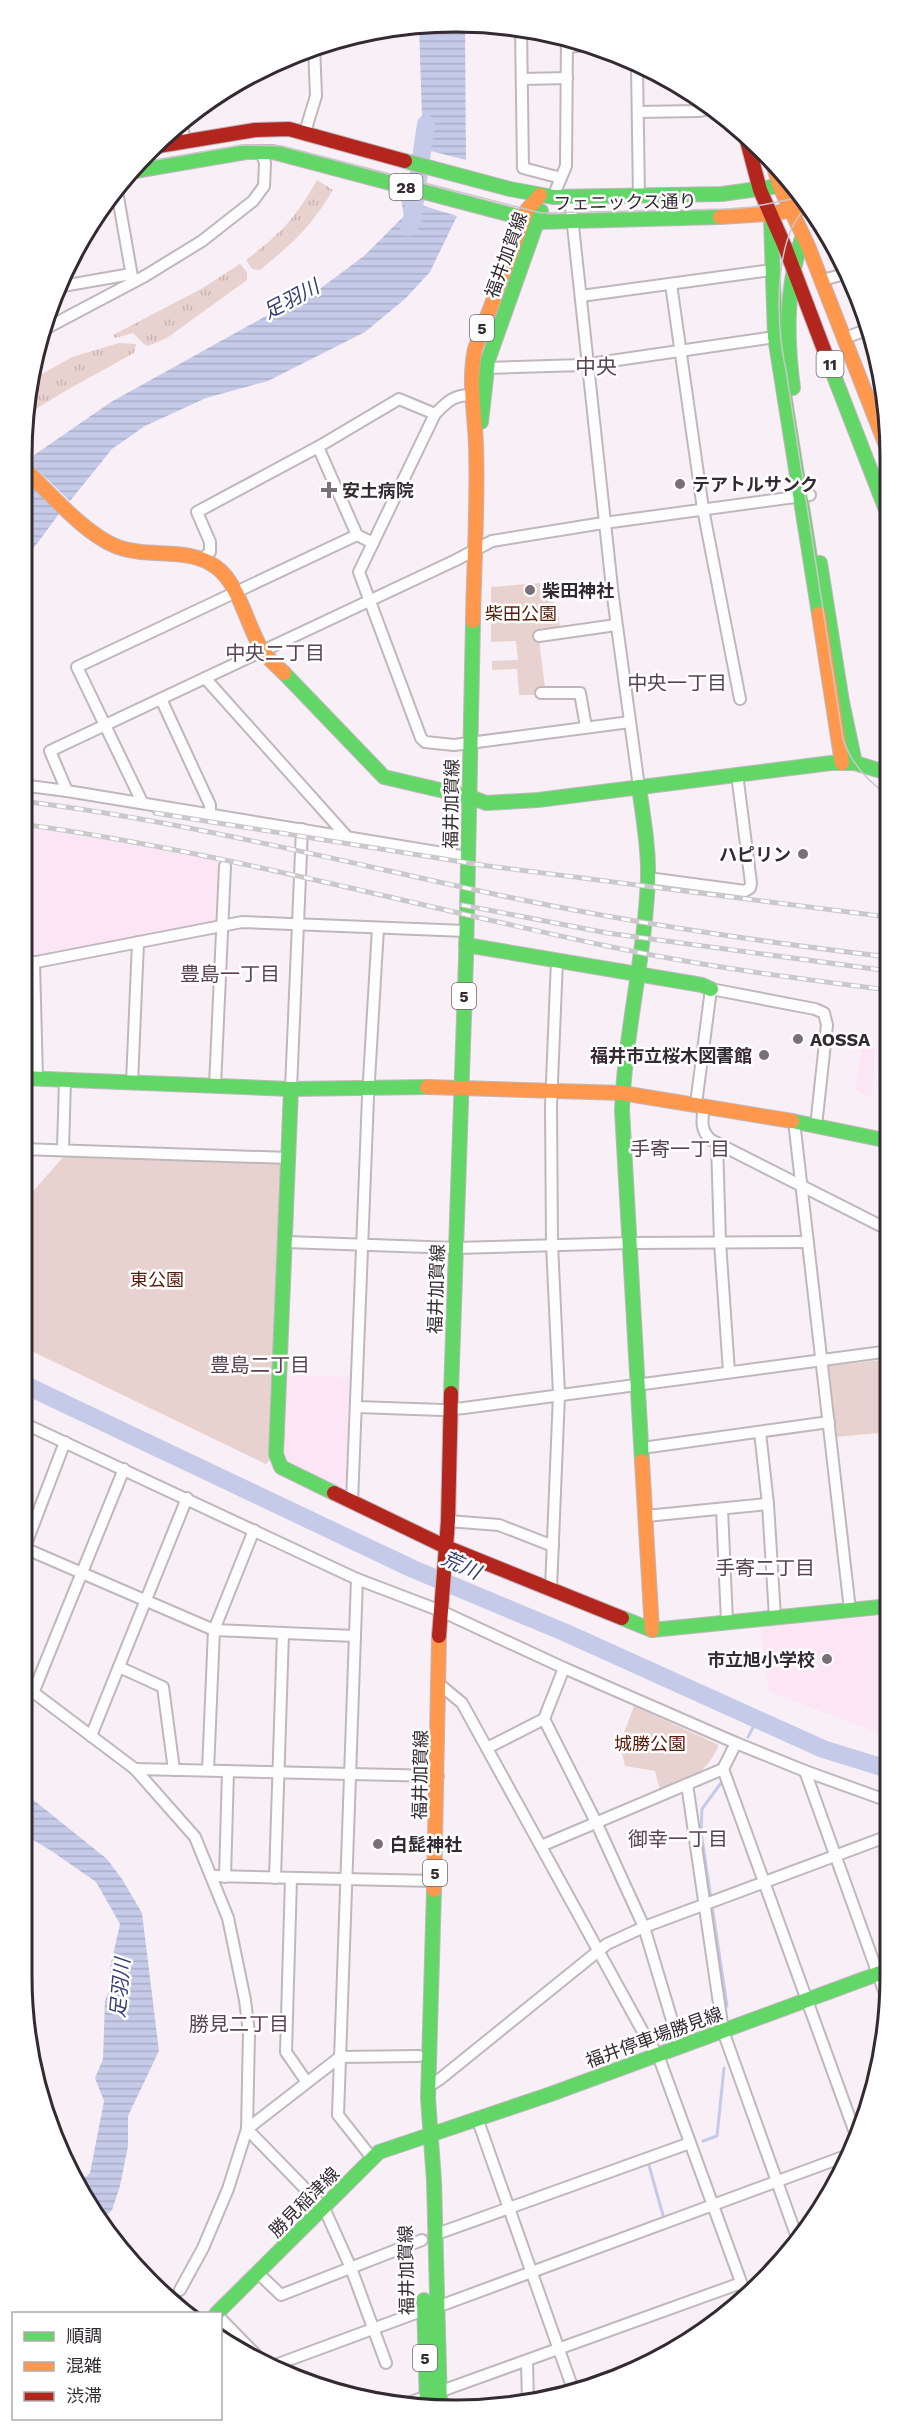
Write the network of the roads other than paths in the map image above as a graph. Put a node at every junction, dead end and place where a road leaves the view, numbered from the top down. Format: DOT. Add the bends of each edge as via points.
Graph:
graph roads {
  1 [pos="521,37"];
  2 [pos="567,46"];
  3 [pos="314,56"];
  4 [pos="637,72"];
  5 [pos="567,78"];
  6 [pos="523,79"];
  7 [pos="702,110"];
  8 [pos="638,112"];
  9 [pos="183,131"];
  10 [pos="310,133"];
  11 [pos="184,142"];
  12 [pos="168,144"];
  13 [pos="749,150"];
  14 [pos="261,151"];
  15 [pos="143,170"];
  16 [pos="561,178"];
  17 [pos="784,187"];
  18 [pos="760,190"];
  19 [pos="788,192"];
  20 [pos="547,196"];
  21 [pos="639,197"];
  22 [pos="570,198"];
  23 [pos="118,199"];
  24 [pos="801,209"];
  25 [pos="791,211"];
  26 [pos="771,214"];
  27 [pos="524,218"];
  28 [pos="538,222"];
  29 [pos="810,222"];
  30 [pos="573,223"];
  31 [pos="803,235"];
  32 [pos="792,268"];
  33 [pos="771,270"];
  34 [pos="840,275"];
  35 [pos="132,278"];
  36 [pos="822,280"];
  37 [pos="671,284"];
  38 [pos="67,286"];
  39 [pos="581,296"];
  40 [pos="812,318"];
  41 [pos="53,324"];
  42 [pos="787,325"];
  43 [pos="862,332"];
  44 [pos="775,337"];
  45 [pos="845,338"];
  46 [pos="681,350"];
  47 [pos="589,364"];
  48 [pos="486,368"];
  49 [pos="471,395"];
  50 [pos="877,402"];
  51 [pos="870,404"];
  52 [pos="435,414"];
  53 [pos="880,430"];
  54 [pos="476,445"];
  55 [pos="318,447"];
  56 [pos="32,476"];
  57 [pos="880,494"];
  58 [pos="805,495"];
  59 [pos="703,509"];
  60 [pos="605,523"];
  61 [pos="357,535"];
  62 [pos="373,543"];
  63 [pos="475,548"];
  64 [pos="203,558"];
  65 [pos="234,592"];
  66 [pos="370,600"];
  67 [pos="616,625"];
  68 [pos="539,636"];
  69 [pos="263,651"];
  70 [pos="205,678"];
  71 [pos="540,693"];
  72 [pos="161,699"];
  73 [pos="741,699"];
  74 [pos="630,722"];
  75 [pos="104,726"];
  76 [pos="586,727"];
  77 [pos="470,743"];
  78 [pos="849,763"];
  79 [pos="880,771"];
  80 [pos="737,774"];
  81 [pos="32,786"];
  82 [pos="639,787"];
  83 [pos="67,791"];
  84 [pos="470,797"];
  85 [pos="142,802"];
  86 [pos="210,815"];
  87 [pos="302,829"];
  88 [pos="349,839"];
  89 [pos="461,856"];
  90 [pos="225,866"];
  91 [pos="648,878"];
  92 [pos="299,924"];
  93 [pos="222,926"];
  94 [pos="378,928"];
  95 [pos="466,938"];
  96 [pos="138,942"];
  97 [pos="557,960"];
  98 [pos="34,962"];
  99 [pos="638,974"];
  100 [pos="711,988"];
  101 [pos="32,1079"];
  102 [pos="37,1079"];
  103 [pos="65,1080"];
  104 [pos="132,1083"];
  105 [pos="215,1086"];
  106 [pos="461,1088"];
  107 [pos="291,1089"];
  108 [pos="368,1089"];
  109 [pos="551,1089"];
  110 [pos="622,1093"];
  111 [pos="700,1105"];
  112 [pos="794,1121"];
  113 [pos="816,1126"];
  114 [pos="880,1139"];
  115 [pos="717,1143"];
  116 [pos="32,1149"];
  117 [pos="63,1149"];
  118 [pos="289,1158"];
  119 [pos="802,1187"];
  120 [pos="880,1226"];
  121 [pos="286,1242"];
  122 [pos="720,1242"];
  123 [pos="808,1242"];
  124 [pos="631,1243"];
  125 [pos="552,1244"];
  126 [pos="363,1245"];
  127 [pos="456,1248"];
  128 [pos="880,1352"];
  129 [pos="822,1359"];
  130 [pos="729,1372"];
  131 [pos="638,1385"];
  132 [pos="559,1394"];
  133 [pos="357,1407"];
  134 [pos="450,1409"];
  135 [pos="829,1422"];
  136 [pos="32,1427"];
  137 [pos="760,1432"];
  138 [pos="65,1442"];
  139 [pos="642,1448"];
  140 [pos="124,1469"];
  141 [pos="187,1498"];
  142 [pos="352,1502"];
  143 [pos="768,1504"];
  144 [pos="722,1509"];
  145 [pos="646,1516"];
  146 [pos="448,1521"];
  147 [pos="32,1528"];
  148 [pos="254,1530"];
  149 [pos="446,1546"];
  150 [pos="553,1546"];
  151 [pos="32,1555"];
  152 [pos="81,1573"];
  153 [pos="357,1579"];
  154 [pos="551,1589"];
  155 [pos="146,1601"];
  156 [pos="441,1607"];
  157 [pos="880,1607"];
  158 [pos="850,1610"];
  159 [pos="775,1617"];
  160 [pos="727,1622"];
  161 [pos="214,1630"];
  162 [pos="652,1630"];
  163 [pos="283,1633"];
  164 [pos="355,1636"];
  165 [pos="119,1667"];
  166 [pos="564,1668"];
  167 [pos="439,1684"];
  168 [pos="33,1693"];
  169 [pos="544,1719"];
  170 [pos="91,1736"];
  171 [pos="736,1743"];
  172 [pos="487,1748"];
  173 [pos="723,1768"];
  174 [pos="135,1769"];
  175 [pos="174,1770"];
  176 [pos="208,1770"];
  177 [pos="228,1771"];
  178 [pos="279,1772"];
  179 [pos="805,1772"];
  180 [pos="350,1774"];
  181 [pos="438,1776"];
  182 [pos="687,1784"];
  183 [pos="880,1798"];
  184 [pos="596,1822"];
  185 [pos="880,1839"];
  186 [pos="542,1846"];
  187 [pos="836,1856"];
  188 [pos="212,1876"];
  189 [pos="225,1877"];
  190 [pos="275,1878"];
  191 [pos="291,1878"];
  192 [pos="346,1879"];
  193 [pos="435,1881"];
  194 [pos="764,1882"];
  195 [pos="706,1904"];
  196 [pos="644,1927"];
  197 [pos="599,1952"];
  198 [pos="880,1962"];
  199 [pos="880,1973"];
  200 [pos="807,2000"];
  201 [pos="723,2031"];
  202 [pos="680,2047"];
  203 [pos="658,2055"];
  204 [pos="419,2056"];
  205 [pos="340,2057"];
  206 [pos="306,2081"];
  207 [pos="429,2086"];
  208 [pos="477,2118"];
  209 [pos="853,2126"];
  210 [pos="247,2129"];
  211 [pos="429,2134"];
  212 [pos="690,2143"];
  213 [pos="372,2158"];
  214 [pos="839,2158"];
  215 [pos="777,2182"];
  216 [pos="713,2205"];
  217 [pos="324,2208"];
  218 [pos="509,2209"];
  219 [pos="795,2231"];
  220 [pos="428,2238"];
  221 [pos="351,2268"];
  222 [pos="532,2272"];
  223 [pos="258,2273"];
  224 [pos="743,2288"];
  225 [pos="180,2290"];
  226 [pos="431,2308"];
  227 [pos="217,2312"];
  228 [pos="222,2320"];
  229 [pos="374,2328"];
  230 [pos="248,2346"];
  231 [pos="559,2349"];
  232 [pos="527,2361"];
  233 [pos="280,2362"];
  234 [pos="386,2363"];
  235 [pos="571,2384"];
  236 [pos="528,2394"];
  237 [pos="433,2400"];
  1 -- 6 [label="street"];
  2 -- 5 [label="street"];
  3 -- 10 [label="street" via="316,96"];
  4 -- 8 [label="street"];
  5 -- 6 [label="street"];
  5 -- 16 [label="street" via="566,166"];
  6 -- 16 [label="street" via="523,168"];
  7 -- 8 [label="street"];
  8 -- 21 [label="street"];
  9 -- 11 [label="street"];
  10 -- 11 [label="main road, フェニックス通り / 28" via="255,130"];
  10 -- 20 [label="main road, フェニックス通り / 28"];
  11 -- 12 [label="main road, フェニックス通り / 28"];
  13 -- 18 [label="main road"];
  14 -- 15 [label="main road, フェニックス通り / 28"];
  14 -- 27 [label="main road, フェニックス通り / 28"];
  14 -- 35 [label="street" via="265,163 260,194 202,241"];
  16 -- 20 [label="street"];
  17 -- 18 [label="main road, フェニックス通り"];
  18 -- 21 [label="main road, フェニックス通り"];
  18 -- 26 [label="main road"];
  19 -- 25 [label="main road"];
  20 -- 22 [label="main road, フェニックス通り"];
  20 -- 27 [label="main road, 福井加賀線 / 5" via="530,205"];
  20 -- 28 [label="main road, 福井加賀線 / 5"];
  21 -- 22 [label="main road, フェニックス通り"];
  22 -- 30 [label="street"];
  23 -- 35 [label="street"];
  24 -- 25 [label="main road, フェニックス通り"];
  25 -- 26 [label="main road, フェニックス通り"];
  25 -- 31 [label="main road, 11"];
  26 -- 30 [label="main road, フェニックス通り"];
  26 -- 32 [label="main road, 11"];
  26 -- 33 [label="main road"];
  27 -- 28 [label="main road, フェニックス通り / 28"];
  27 -- 49 [label="main road, 福井加賀線 / 5" via="475,349"];
  28 -- 30 [label="main road, フェニックス通り"];
  28 -- 48 [label="main road, 福井加賀線 / 5"];
  29 -- 31 [label="main road"];
  30 -- 39 [label="street"];
  31 -- 32 [label="main road"];
  31 -- 36 [label="main road, 11"];
  32 -- 40 [label="main road, 11"];
  32 -- 42 [label="main road"];
  33 -- 37 [label="street"];
  33 -- 44 [label="main road"];
  34 -- 36 [label="street"];
  35 -- 38 [label="street"];
  35 -- 41 [label="street"];
  36 -- 45 [label="main road, 11"];
  37 -- 39 [label="street"];
  37 -- 46 [label="street"];
  39 -- 47 [label="street"];
  40 -- 42 [label="street" via="806,310 798,309"];
  40 -- 57 [label="main road, 11"];
  42 -- 58 [label="main road"];
  43 -- 45 [label="street"];
  44 -- 46 [label="street"];
  44 -- 58 [label="main road"];
  45 -- 51 [label="main road, 11"];
  46 -- 47 [label="street"];
  46 -- 59 [label="street"];
  47 -- 48 [label="street"];
  47 -- 60 [label="street"];
  48 -- 54 [label="main road, 福井加賀線 / 5"];
  49 -- 52 [label="street" via="451,399"];
  49 -- 54 [label="main road, 福井加賀線 / 5"];
  50 -- 51 [label="street"];
  51 -- 53 [label="main road, 11"];
  52 -- 55 [label="street" via="399,399"];
  52 -- 62 [label="street"];
  54 -- 63 [label="main road, 福井加賀線 / 5"];
  55 -- 61 [label="street"];
  55 -- 64 [label="street" via="196,512 210,542 210,552"];
  56 -- 64 [label="main road" via="104,541 145,553"];
  58 -- 59 [label="street"];
  58 -- 78 [label="main road"];
  59 -- 60 [label="street"];
  59 -- 73 [label="street"];
  60 -- 63 [label="street" via="492,541"];
  60 -- 67 [label="street"];
  61 -- 62 [label="street"];
  61 -- 65 [label="street"];
  62 -- 66 [label="street" via="359,573"];
  63 -- 66 [label="street"];
  63 -- 77 [label="main road, 福井加賀線 / 5"];
  64 -- 65 [label="main road" via="227,578"];
  65 -- 69 [label="main road"];
  65 -- 75 [label="street" via="77,667"];
  66 -- 69 [label="street"];
  66 -- 77 [label="street" via="422,741"];
  67 -- 68 [label="street"];
  67 -- 74 [label="street"];
  69 -- 70 [label="street"];
  69 -- 84 [label="main road" via="384,777"];
  70 -- 72 [label="street"];
  70 -- 88 [label="street"];
  71 -- 76 [label="street" via="580,693"];
  72 -- 75 [label="street"];
  72 -- 86 [label="street" via="210,805"];
  74 -- 76 [label="street"];
  74 -- 82 [label="street"];
  75 -- 83 [label="street" via="50,751"];
  75 -- 85 [label="street"];
  76 -- 77 [label="street"];
  77 -- 84 [label="main road, 福井加賀線 / 5"];
  78 -- 79 [label="main road"];
  78 -- 80 [label="main road"];
  80 -- 82 [label="main road"];
  80 -- 91 [label="street" via="750,888 745,891"];
  81 -- 83 [label="street"];
  82 -- 84 [label="main road" via="493,803"];
  82 -- 91 [label="main road"];
  83 -- 85 [label="street"];
  84 -- 95 [label="main road, 福井加賀線 / 5"];
  85 -- 86 [label="street"];
  86 -- 87 [label="street"];
  87 -- 88 [label="street"];
  87 -- 92 [label="street"];
  88 -- 89 [label="street"];
  90 -- 93 [label="street"];
  91 -- 99 [label="main road"];
  92 -- 93 [label="street" via="242,922"];
  92 -- 94 [label="street"];
  92 -- 107 [label="street"];
  93 -- 96 [label="street"];
  93 -- 105 [label="street"];
  94 -- 95 [label="street"];
  94 -- 108 [label="street"];
  95 -- 97 [label="main road"];
  95 -- 106 [label="main road, 福井加賀線 / 5"];
  96 -- 98 [label="street"];
  96 -- 104 [label="street"];
  97 -- 99 [label="main road"];
  97 -- 109 [label="street"];
  98 -- 102 [label="street"];
  99 -- 100 [label="main road"];
  99 -- 110 [label="main road"];
  100 -- 111 [label="street"];
  100 -- 113 [label="street" via="824,1013 827,1025"];
  101 -- 102 [label="main road"];
  102 -- 103 [label="main road"];
  103 -- 104 [label="main road"];
  103 -- 117 [label="street"];
  104 -- 105 [label="main road"];
  105 -- 107 [label="main road"];
  106 -- 108 [label="main road"];
  106 -- 109 [label="main road"];
  106 -- 127 [label="main road, 福井加賀線 / 5"];
  107 -- 108 [label="main road"];
  107 -- 118 [label="main road"];
  108 -- 126 [label="street"];
  109 -- 110 [label="main road"];
  109 -- 125 [label="street"];
  110 -- 111 [label="main road"];
  110 -- 124 [label="main road"];
  111 -- 112 [label="main road"];
  111 -- 115 [label="street" via="703,1128"];
  112 -- 113 [label="main road"];
  112 -- 119 [label="street"];
  113 -- 114 [label="main road"];
  115 -- 119 [label="street"];
  115 -- 122 [label="street"];
  116 -- 117 [label="street"];
  117 -- 118 [label="street"];
  118 -- 121 [label="main road"];
  119 -- 120 [label="street"];
  119 -- 123 [label="street"];
  121 -- 126 [label="street"];
  121 -- 142 [label="main road" via="276,1454 281,1467"];
  122 -- 123 [label="street"];
  122 -- 124 [label="street"];
  122 -- 130 [label="street"];
  123 -- 129 [label="street"];
  124 -- 125 [label="street"];
  124 -- 131 [label="main road"];
  125 -- 127 [label="street"];
  125 -- 132 [label="street"];
  126 -- 127 [label="street"];
  126 -- 133 [label="street"];
  127 -- 134 [label="main road, 福井加賀線 / 5"];
  128 -- 129 [label="street"];
  129 -- 130 [label="street"];
  129 -- 135 [label="street"];
  130 -- 131 [label="street"];
  131 -- 132 [label="street"];
  131 -- 139 [label="main road"];
  132 -- 134 [label="street"];
  132 -- 150 [label="street"];
  133 -- 134 [label="street"];
  133 -- 142 [label="street"];
  134 -- 146 [label="main road, 福井加賀線 / 5"];
  135 -- 137 [label="street"];
  135 -- 158 [label="street"];
  136 -- 138 [label="street"];
  137 -- 139 [label="street"];
  137 -- 143 [label="street"];
  138 -- 140 [label="street"];
  138 -- 147 [label="street"];
  139 -- 145 [label="main road"];
  140 -- 141 [label="street"];
  140 -- 152 [label="street"];
  141 -- 148 [label="street"];
  141 -- 155 [label="street"];
  142 -- 149 [label="main road"];
  143 -- 144 [label="street"];
  143 -- 159 [label="street"];
  144 -- 145 [label="street"];
  144 -- 160 [label="street"];
  145 -- 162 [label="main road"];
  146 -- 149 [label="main road, 福井加賀線 / 5"];
  146 -- 150 [label="street" via="499,1525"];
  148 -- 153 [label="street"];
  148 -- 161 [label="street"];
  149 -- 154 [label="main road"];
  149 -- 156 [label="main road, 福井加賀線 / 5"];
  150 -- 154 [label="street"];
  151 -- 152 [label="street"];
  152 -- 155 [label="street"];
  152 -- 168 [label="street"];
  153 -- 156 [label="street"];
  153 -- 164 [label="street"];
  154 -- 162 [label="main road"];
  155 -- 161 [label="street"];
  155 -- 165 [label="street"];
  156 -- 166 [label="street"];
  156 -- 167 [label="main road, 福井加賀線 / 5"];
  157 -- 158 [label="main road"];
  158 -- 159 [label="main road"];
  159 -- 160 [label="main road"];
  160 -- 162 [label="main road"];
  161 -- 163 [label="street"];
  161 -- 176 [label="street"];
  163 -- 164 [label="street"];
  163 -- 178 [label="street"];
  164 -- 180 [label="street"];
  165 -- 170 [label="street"];
  165 -- 175 [label="street" via="163,1686"];
  166 -- 169 [label="street"];
  166 -- 171 [label="street"];
  167 -- 172 [label="street" via="462,1703"];
  167 -- 181 [label="main road, 福井加賀線 / 5"];
  168 -- 170 [label="street"];
  169 -- 172 [label="street"];
  169 -- 184 [label="street"];
  170 -- 174 [label="street"];
  171 -- 173 [label="street"];
  171 -- 179 [label="street"];
  172 -- 186 [label="street"];
  173 -- 182 [label="street"];
  173 -- 194 [label="street"];
  174 -- 175 [label="street"];
  174 -- 188 [label="street" via="195,1837"];
  175 -- 176 [label="street"];
  176 -- 177 [label="street"];
  177 -- 178 [label="street"];
  177 -- 189 [label="street"];
  178 -- 180 [label="street"];
  178 -- 190 [label="street"];
  179 -- 183 [label="street"];
  179 -- 187 [label="street"];
  180 -- 181 [label="street"];
  180 -- 192 [label="street"];
  181 -- 193 [label="main road, 福井加賀線 / 5"];
  182 -- 184 [label="street"];
  182 -- 195 [label="street"];
  184 -- 186 [label="street"];
  184 -- 196 [label="street"];
  185 -- 187 [label="street"];
  186 -- 197 [label="street"];
  187 -- 194 [label="street"];
  187 -- 198 [label="street"];
  188 -- 189 [label="street"];
  188 -- 210 [label="street" via="228,1918 245,2000 249,2033"];
  189 -- 190 [label="street"];
  190 -- 191 [label="street"];
  191 -- 192 [label="street"];
  191 -- 206 [label="street" via="286,2052"];
  192 -- 193 [label="street"];
  192 -- 205 [label="street"];
  193 -- 207 [label="main road, 福井加賀線 / 5"];
  194 -- 195 [label="street"];
  194 -- 200 [label="street"];
  195 -- 196 [label="street"];
  195 -- 201 [label="street"];
  196 -- 197 [label="street" via="607,1944"];
  196 -- 202 [label="street"];
  197 -- 203 [label="street"];
  197 -- 207 [label="street"];
  199 -- 200 [label="main road, 福井停車場勝見線"];
  200 -- 201 [label="main road, 福井停車場勝見線"];
  200 -- 209 [label="street"];
  201 -- 202 [label="main road, 福井停車場勝見線"];
  201 -- 215 [label="street"];
  202 -- 203 [label="main road, 福井停車場勝見線"];
  203 -- 208 [label="main road, 福井停車場勝見線"];
  203 -- 212 [label="street"];
  204 -- 205 [label="street"];
  205 -- 206 [label="street"];
  205 -- 213 [label="street" via="338,2115"];
  206 -- 210 [label="street"];
  207 -- 211 [label="main road, 福井加賀線 / 5"];
  208 -- 211 [label="main road, 福井停車場勝見線"];
  208 -- 218 [label="street"];
  210 -- 217 [label="street"];
  210 -- 225 [label="street" via="228,2189"];
  211 -- 213 [label="main road, 勝見稲津線"];
  211 -- 220 [label="main road, 福井加賀線 / 5" via="434,2181"];
  212 -- 216 [label="street"];
  212 -- 218 [label="street"];
  213 -- 217 [label="main road, 勝見稲津線"];
  214 -- 215 [label="street"];
  215 -- 216 [label="street"];
  215 -- 219 [label="street"];
  216 -- 222 [label="street"];
  216 -- 224 [label="street"];
  217 -- 221 [label="street"];
  217 -- 223 [label="main road, 勝見稲津線"];
  218 -- 220 [label="street"];
  218 -- 222 [label="street"];
  220 -- 221 [label="street"];
  220 -- 226 [label="main road, 福井加賀線 / 5"];
  221 -- 223 [label="street" via="280,2295"];
  221 -- 229 [label="street"];
  222 -- 226 [label="street"];
  222 -- 231 [label="street"];
  223 -- 227 [label="main road, 勝見稲津線"];
  224 -- 231 [label="street"];
  226 -- 229 [label="street"];
  226 -- 237 [label="main road, 福井加賀線 / 5"];
  228 -- 230 [label="street"];
  229 -- 233 [label="street"];
  229 -- 234 [label="street"];
  231 -- 232 [label="street"];
  231 -- 235 [label="street"];
  232 -- 236 [label="street"];
  232 -- 237 [label="street"];
}
